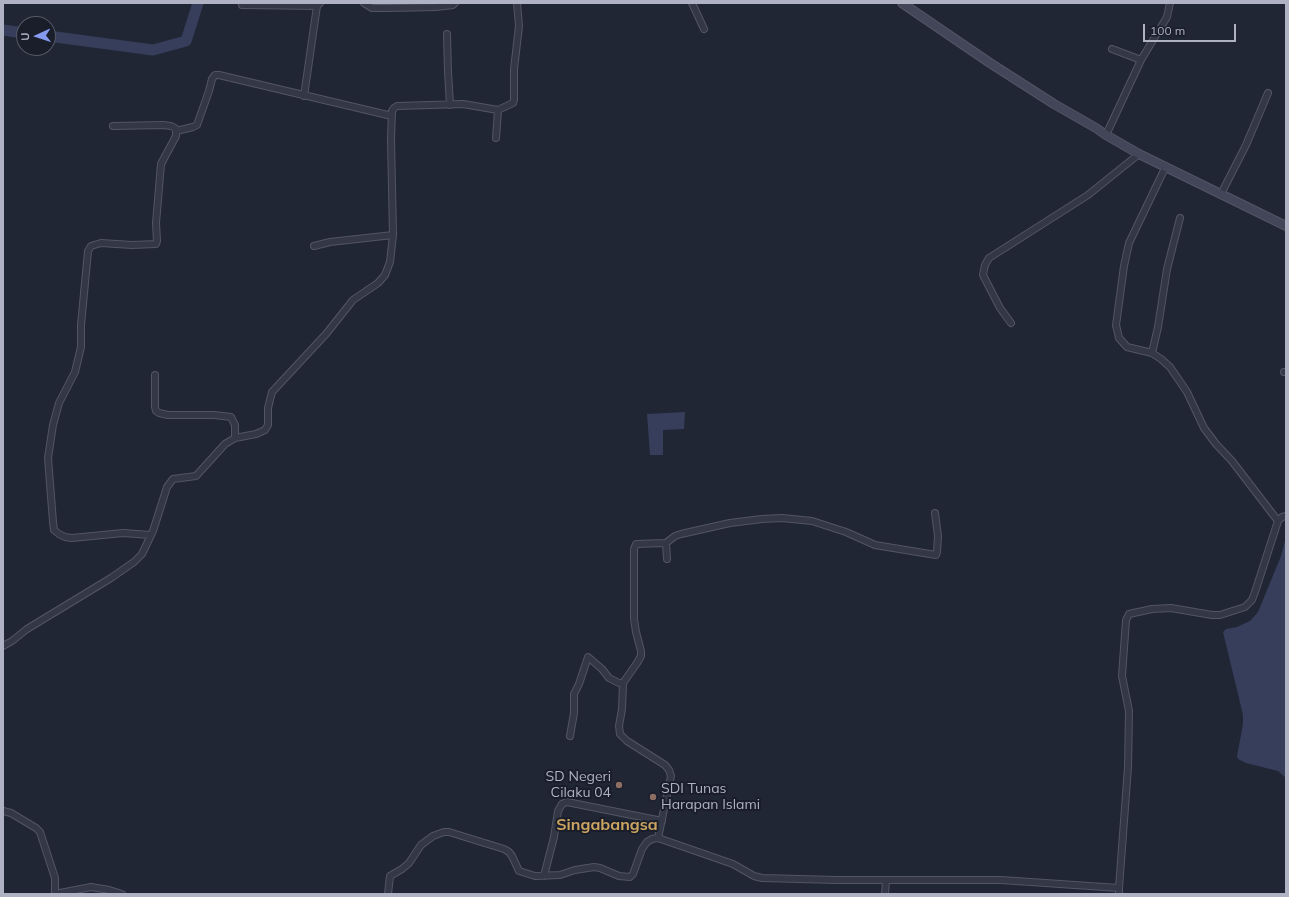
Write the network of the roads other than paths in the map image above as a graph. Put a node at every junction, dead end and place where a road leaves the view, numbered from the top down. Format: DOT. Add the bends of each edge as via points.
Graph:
graph roads {
  1 [pos="364,3"];
  2 [pos="455,3"];
  3 [pos="517,3"];
  4 [pos="692,3"];
  5 [pos="902,3"];
  6 [pos="1170,3"];
  7 [pos="242,4"];
  8 [pos="318,5"];
  9 [pos="704,29"];
  10 [pos="448,34"];
  11 [pos="1112,49"];
  12 [pos="1141,60"];
  13 [pos="1268,93"];
  14 [pos="304,96"];
  15 [pos="450,105"];
  16 [pos="498,110"];
  17 [pos="392,116"];
  18 [pos="113,126"];
  19 [pos="176,131"];
  20 [pos="1106,135"];
  21 [pos="496,138"];
  22 [pos="1139,154"];
  23 [pos="1166,166"];
  24 [pos="1221,194"];
  25 [pos="1180,218"];
  26 [pos="1286,226"];
  27 [pos="393,235"];
  28 [pos="314,246"];
  29 [pos="1011,323"];
  30 [pos="1152,353"];
  31 [pos="155,376"];
  32 [pos="235,438"];
  33 [pos="935,513"];
  34 [pos="1286,516"];
  35 [pos="1278,521"];
  36 [pos="150,535"];
  37 [pos="666,543"];
  38 [pos="667,559"];
  39 [pos="3,646"];
  40 [pos="623,683"];
  41 [pos="570,736"];
  42 [pos="3,812"];
  43 [pos="662,821"];
  44 [pos="658,838"];
  45 [pos="544,876"];
  46 [pos="886,880"];
  47 [pos="1119,891"];
  48 [pos="109,892"];
  49 [pos="55,894"];
  50 [pos="122,894"];
  51 [pos="388,894"];
  52 [pos="885,894"];
  1 -- 2 [label="street" via="372,8 388,8 436,7"];
  3 -- 16 [label="street" via="519,26 514,69 514,100 513,104"];
  4 -- 9 [label="street"];
  5 -- 20 [label="street" via="990,63"];
  6 -- 12 [label="street" via="1167,17"];
  7 -- 8 [label="street"];
  8 -- 14 [label="street"];
  10 -- 15 [label="street"];
  11 -- 12 [label="street"];
  12 -- 20 [label="street"];
  13 -- 24 [label="street"];
  14 -- 17 [label="street"];
  14 -- 19 [label="street" via="224,75 215,76 197,125"];
  15 -- 16 [label="street" via="463,104"];
  15 -- 17 [label="street" via="397,106 392,111"];
  16 -- 21 [label="street"];
  17 -- 27 [label="street"];
  18 -- 19 [label="street" via="163,125 175,128"];
  19 -- 36 [label="street" via="176,136 161,164 156,244 101,243 91,246 88,251 81,347 75,372 59,403 48,458 54,530 59,534 72,538 123,533"];
  20 -- 22 [label="street"];
  22 -- 23 [label="street"];
  22 -- 29 [label="street" via="1088,195 989,258 983,275"];
  23 -- 24 [label="street"];
  23 -- 30 [label="street" via="1129,243 1116,325 1119,338 1127,347"];
  24 -- 26 [label="street"];
  25 -- 30 [label="street" via="1167,269"];
  27 -- 28 [label="street"];
  27 -- 32 [label="street" via="390,262 385,275 353,300 326,334 272,392 268,408 268,425 265,430"];
  30 -- 35 [label="street" via="1170,368 1188,392 1204,428"];
  31 -- 32 [label="street" via="156,411 168,415 231,417 235,425"];
  32 -- 36 [label="street" via="221,447 196,476 175,478 170,482"];
  33 -- 37 [label="street" via="938,536 936,555 875,545 812,521 782,518 730,523 674,536"];
  34 -- 35 [label="street"];
  35 -- 47 [label="street" via="1252,600 1245,607 1220,615 1171,608 1128,614 1122,676 1129,711 1128,767"];
  36 -- 39 [label="street" via="142,554 134,562"];
  37 -- 38 [label="street"];
  37 -- 40 [label="street" via="636,544 634,547 634,619 642,651 638,663"];
  40 -- 41 [label="street" via="609,678 588,657 574,694"];
  40 -- 43 [label="street" via="620,734 665,765 671,776"];
  42 -- 49 [label="street" via="11,813 36,828 43,836 55,878"];
  43 -- 44 [label="street"];
  43 -- 45 [label="street" via="567,802 562,804 558,811"];
  44 -- 45 [label="street" via="647,842 630,877 619,876 600,868"];
  44 -- 46 [label="street" via="733,864 754,876"];
  45 -- 51 [label="street" via="519,872 512,856 504,849 444,832 421,845 409,863 390,876"];
  46 -- 47 [label="street" via="1001,880"];
  46 -- 52 [label="street"];
  48 -- 49 [label="street" via="91,888"];
  48 -- 50 [label="street"];
}
